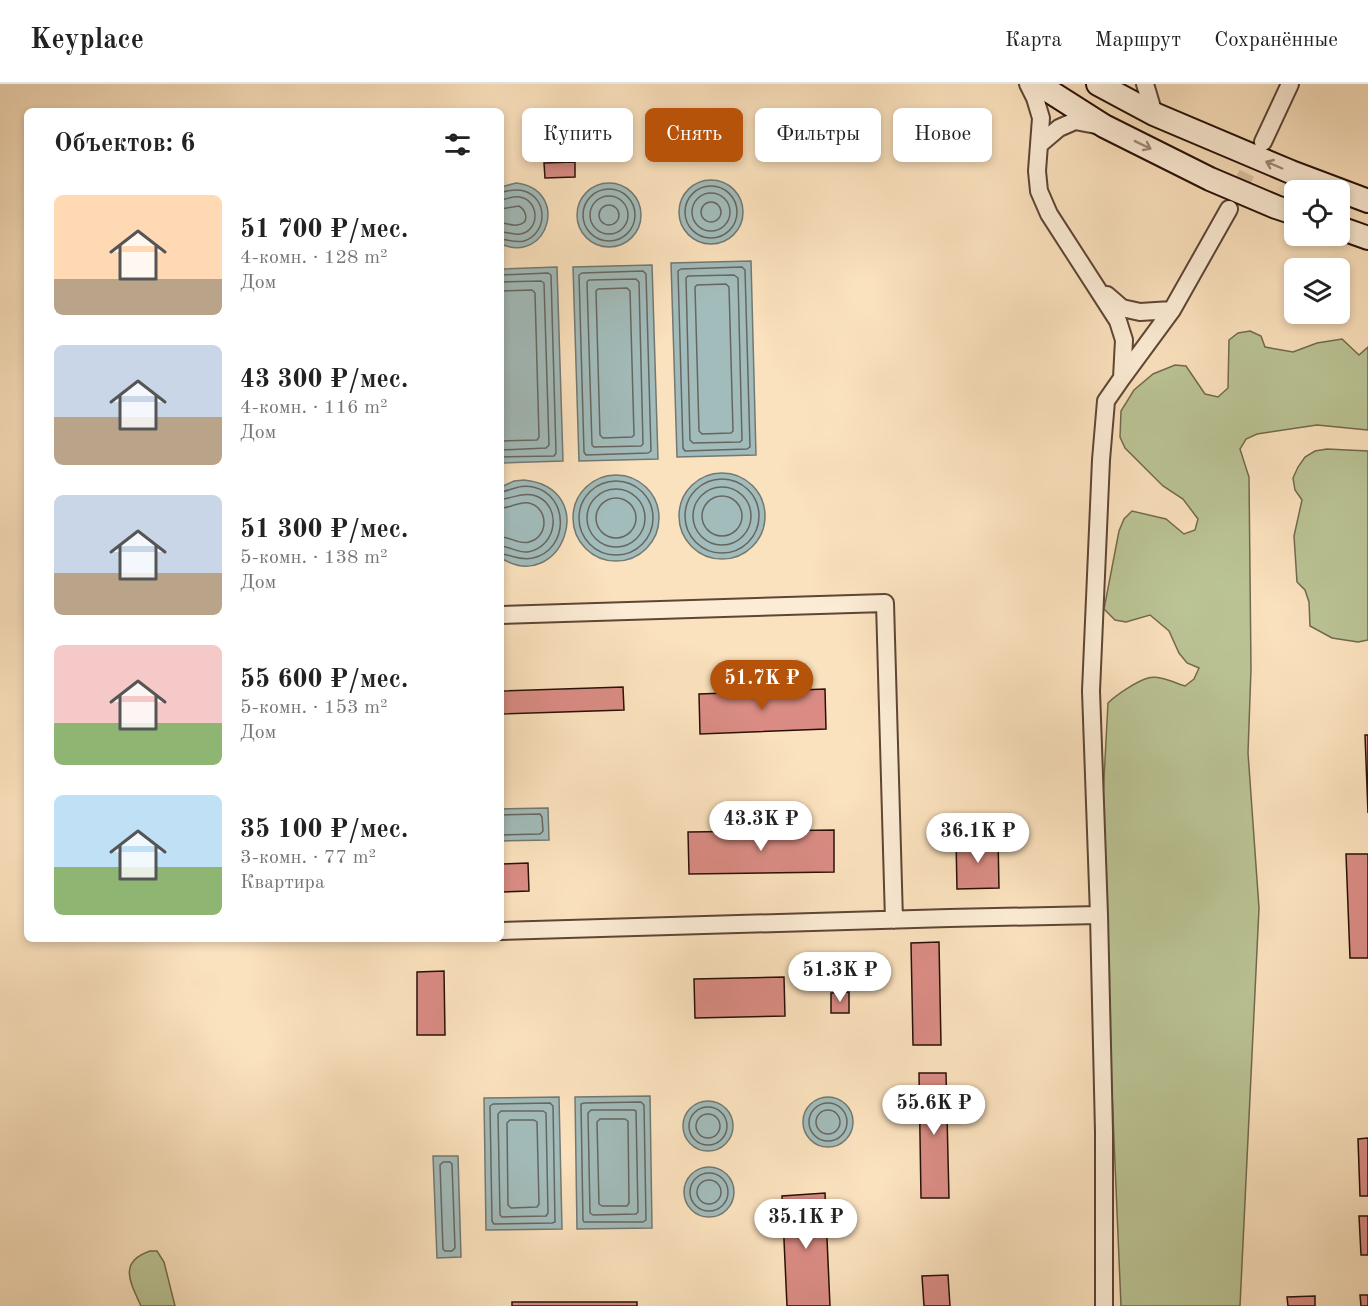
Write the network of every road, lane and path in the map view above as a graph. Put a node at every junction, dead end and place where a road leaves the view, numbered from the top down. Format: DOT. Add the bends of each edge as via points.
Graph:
graph roads {
  1 [pos="1028,84"];
  2 [pos="1038,84"];
  3 [pos="1098,84"];
  4 [pos="1145,84"];
  5 [pos="1290,84"];
  6 [pos="1154,114"];
  7 [pos="1104,126"];
  8 [pos="1263,142"];
  9 [pos="1038,145"];
  10 [pos="1368,201"];
  11 [pos="1229,209"];
  12 [pos="1284,210"];
  13 [pos="1350,232"];
  14 [pos="1368,238"];
  15 [pos="1097,287"];
  16 [pos="1172,310"];
  17 [pos="1122,378"];
  18 [pos="504,615"];
  19 [pos="1099,915"];
  20 [pos="894,920"];
  21 [pos="504,931"];
  22 [pos="1104,1306"];
  1 -- 9 [label="street" via="1041,118"];
  2 -- 7 [label="street"];
  3 -- 6 [label="street"];
  4 -- 6 [label="street"];
  5 -- 8 [label="street"];
  10 -- 6 [label="street, one-way"];
  7 -- 9 [label="street" via="1075,121"];
  7 -- 12 [label="street, one-way"];
  9 -- 15 [label="street" via="1039,191 1045,206"];
  11 -- 16 [label="street"];
  13 -- 14 [label="street"];
  15 -- 16 [label="street" via="1122,308 1140,312"];
  15 -- 17 [label="street" via="1118,321 1124,340"];
  16 -- 17 [label="street"];
  17 -- 19 [label="street" via="1106,401 1091,692"];
  18 -- 20 [label="street" via="885,603"];
  19 -- 20 [label="street"];
  19 -- 22 [label="street"];
  20 -- 21 [label="street"];
}
